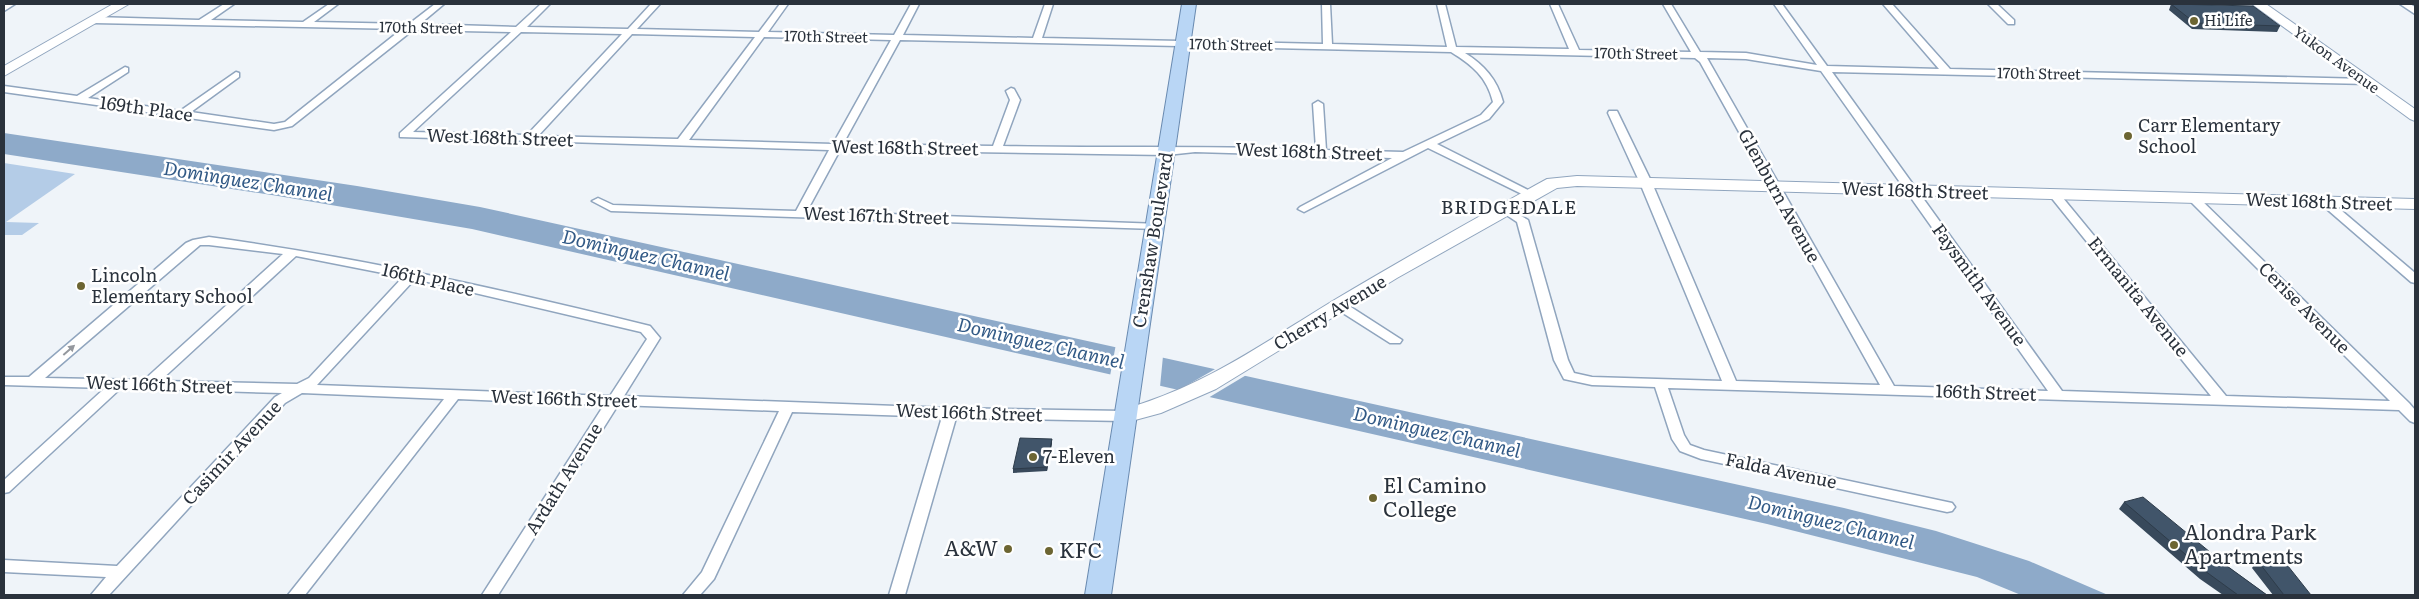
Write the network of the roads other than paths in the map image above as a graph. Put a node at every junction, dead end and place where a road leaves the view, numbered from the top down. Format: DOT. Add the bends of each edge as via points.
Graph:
graph roads {
  1 [pos="11,4"];
  2 [pos="122,4"];
  3 [pos="230,4"];
  4 [pos="334,4"];
  5 [pos="440,4"];
  6 [pos="546,4"];
  7 [pos="656,4"];
  8 [pos="784,4"];
  9 [pos="915,4"];
  10 [pos="1049,4"];
  11 [pos="1189,4"];
  12 [pos="1326,4"];
  13 [pos="1441,4"];
  14 [pos="1554,4"];
  15 [pos="1667,4"];
  16 [pos="1778,4"];
  17 [pos="1887,4"];
  18 [pos="1992,4"];
  19 [pos="2258,4"];
  20 [pos="2404,4"];
  21 [pos="4,8"];
  22 [pos="2415,11"];
  23 [pos="94,20"];
  24 [pos="2011,22"];
  25 [pos="200,23"];
  26 [pos="304,25"];
  27 [pos="410,28"];
  28 [pos="518,30"];
  29 [pos="628,33"];
  30 [pos="760,36"];
  31 [pos="897,38"];
  32 [pos="1036,42"];
  33 [pos="1183,44"];
  34 [pos="1328,47"];
  35 [pos="1452,50"];
  36 [pos="1574,52"];
  37 [pos="1697,54"];
  38 [pos="1825,69"];
  39 [pos="125,70"];
  40 [pos="4,72"];
  41 [pos="1947,72"];
  42 [pos="236,76"];
  43 [pos="2366,82"];
  44 [pos="4,89"];
  45 [pos="1012,91"];
  46 [pos="79,99"];
  47 [pos="1318,104"];
  48 [pos="1613,113"];
  49 [pos="182,114"];
  50 [pos="2415,116"];
  51 [pos="529,139"];
  52 [pos="681,143"];
  53 [pos="1429,144"];
  54 [pos="836,147"];
  55 [pos="997,149"];
  56 [pos="1321,151"];
  57 [pos="1167,152"];
  58 [pos="1405,155"];
  59 [pos="1646,183"];
  60 [pos="1773,187"];
  61 [pos="1912,190"];
  62 [pos="2054,194"];
  63 [pos="1530,195"];
  64 [pos="2193,198"];
  65 [pos="598,201"];
  66 [pos="2326,202"];
  67 [pos="2415,204"];
  68 [pos="1304,209"];
  69 [pos="1505,210"];
  70 [pos="800,213"];
  71 [pos="1156,226"];
  72 [pos="294,252"];
  73 [pos="412,275"];
  74 [pos="2415,279"];
  75 [pos="1339,305"];
  76 [pos="654,338"];
  77 [pos="1395,340"];
  78 [pos="4,381"];
  79 [pos="32,382"];
  80 [pos="1660,383"];
  81 [pos="118,384"];
  82 [pos="148,384"];
  83 [pos="1731,385"];
  84 [pos="302,389"];
  85 [pos="1889,390"];
  86 [pos="2058,395"];
  87 [pos="453,396"];
  88 [pos="614,400"];
  89 [pos="2222,400"];
  90 [pos="788,406"];
  91 [pos="2404,406"];
  92 [pos="950,413"];
  93 [pos="1124,416"];
  94 [pos="2415,418"];
  95 [pos="4,488"];
  96 [pos="1947,507"];
  97 [pos="4,566"];
  98 [pos="121,572"];
  99 [pos="98,595"];
  100 [pos="296,595"];
  101 [pos="490,595"];
  102 [pos="691,595"];
  103 [pos="897,595"];
  104 [pos="1098,595"];
  1 -- 21 [label="street"];
  2 -- 23 [label="street"];
  3 -- 25 [label="street"];
  4 -- 26 [label="street"];
  5 -- 27 [label="street"];
  6 -- 28 [label="street"];
  7 -- 29 [label="street"];
  8 -- 30 [label="street"];
  9 -- 31 [label="street"];
  10 -- 32 [label="street"];
  11 -- 33 [label="main road, Crenshaw Boulevard"];
  12 -- 34 [label="street"];
  13 -- 35 [label="street"];
  14 -- 36 [label="street"];
  15 -- 37 [label="street, Glenburn Avenue"];
  16 -- 38 [label="street, Faysmith Avenue"];
  17 -- 41 [label="street"];
  18 -- 24 [label="street"];
  19 -- 43 [label="street, Yukon Avenue"];
  20 -- 22 [label="street"];
  23 -- 25 [label="street, 170th Street"];
  23 -- 40 [label="street"];
  25 -- 26 [label="street, 170th Street"];
  26 -- 27 [label="street, 170th Street"];
  27 -- 28 [label="street, 170th Street"];
  27 -- 49 [label="street, 169th Place" via="288,124 274,127"];
  28 -- 29 [label="street, 170th Street"];
  28 -- 51 [label="street, West 168th Street" via="404,135"];
  29 -- 30 [label="street, 170th Street"];
  29 -- 51 [label="street"];
  30 -- 31 [label="street, 170th Street"];
  30 -- 52 [label="street"];
  31 -- 32 [label="street, 170th Street"];
  31 -- 54 [label="street"];
  32 -- 33 [label="street, 170th Street"];
  33 -- 34 [label="street, 170th Street"];
  33 -- 57 [label="main road, Crenshaw Boulevard"];
  34 -- 35 [label="street, 170th Street"];
  35 -- 36 [label="street, 170th Street"];
  35 -- 53 [label="street" via="1479,65 1496,89 1498,102 1486,118"];
  36 -- 37 [label="street, 170th Street"];
  37 -- 38 [label="street, 170th Street" via="1746,56"];
  37 -- 60 [label="street, Glenburn Avenue" via="1704,60"];
  38 -- 41 [label="street, 170th Street"];
  38 -- 61 [label="street, Faysmith Avenue"];
  39 -- 46 [label="street"];
  41 -- 43 [label="street, 170th Street"];
  42 -- 49 [label="street"];
  43 -- 50 [label="street, Yukon Avenue"];
  44 -- 46 [label="street, 169th Place"];
  45 -- 55 [label="street" via="1015,100"];
  46 -- 49 [label="street, 169th Place"];
  47 -- 56 [label="street"];
  48 -- 59 [label="street"];
  51 -- 52 [label="street, West 168th Street"];
  52 -- 54 [label="street, West 168th Street"];
  53 -- 58 [label="street"];
  53 -- 63 [label="street"];
  54 -- 55 [label="street, West 168th Street"];
  54 -- 70 [label="street"];
  55 -- 57 [label="street, West 168th Street"];
  56 -- 57 [label="street, West 168th Street" via="1195,149"];
  56 -- 58 [label="street, West 168th Street"];
  57 -- 71 [label="main road, Crenshaw Boulevard"];
  58 -- 68 [label="street"];
  59 -- 60 [label="street, West 168th Street"];
  59 -- 63 [label="street, West 168th Street" via="1552,183"];
  59 -- 83 [label="street"];
  60 -- 61 [label="street, West 168th Street"];
  60 -- 85 [label="street, Glenburn Avenue"];
  61 -- 62 [label="street, West 168th Street"];
  61 -- 86 [label="street, Faysmith Avenue"];
  62 -- 64 [label="street, West 168th Street"];
  62 -- 89 [label="street, Ermanita Avenue"];
  63 -- 69 [label="street, Cherry Avenue"];
  64 -- 66 [label="street, West 168th Street"];
  64 -- 91 [label="street, Cerise Avenue"];
  65 -- 70 [label="street, West 167th Street" via="611,208"];
  66 -- 67 [label="street, West 168th Street"];
  66 -- 74 [label="street"];
  69 -- 75 [label="street, Cherry Avenue"];
  69 -- 80 [label="street, 166th Street" via="1522,220 1561,360 1569,376 1592,381"];
  70 -- 71 [label="street, West 167th Street"];
  71 -- 93 [label="main road, Crenshaw Boulevard"];
  72 -- 73 [label="street, 166th Place"];
  79 -- 72 [label="street, 166th Place, one-way" via="197,242"];
  72 -- 82 [label="street"];
  73 -- 76 [label="street, 166th Place" via="645,328"];
  73 -- 84 [label="street, Casimir Avenue" via="314,381"];
  75 -- 77 [label="street"];
  75 -- 93 [label="street, Cherry Avenue" via="1234,372 1152,410"];
  76 -- 88 [label="street, Ardath Avenue"];
  78 -- 79 [label="street, West 166th Street"];
  79 -- 81 [label="street, West 166th Street"];
  80 -- 83 [label="street, 166th Street"];
  80 -- 96 [label="street, Falda Avenue" via="1677,436 1685,448"];
  81 -- 82 [label="street, West 166th Street"];
  81 -- 95 [label="street"];
  82 -- 84 [label="street, West 166th Street"];
  83 -- 85 [label="street, 166th Street"];
  84 -- 87 [label="street, West 166th Street"];
  84 -- 98 [label="street, Casimir Avenue" via="280,400"];
  85 -- 86 [label="street, 166th Street"];
  86 -- 89 [label="street, 166th Street"];
  87 -- 88 [label="street, West 166th Street"];
  87 -- 100 [label="street"];
  88 -- 90 [label="street, West 166th Street"];
  88 -- 101 [label="street, Ardath Avenue"];
  89 -- 91 [label="street, 166th Street"];
  90 -- 92 [label="street, West 166th Street"];
  90 -- 102 [label="street" via="708,575"];
  91 -- 94 [label="street, Cerise Avenue"];
  92 -- 93 [label="street, West 166th Street"];
  92 -- 103 [label="street"];
  93 -- 104 [label="main road, Crenshaw Boulevard"];
  97 -- 98 [label="street"];
  98 -- 99 [label="street, Casimir Avenue"];
}
